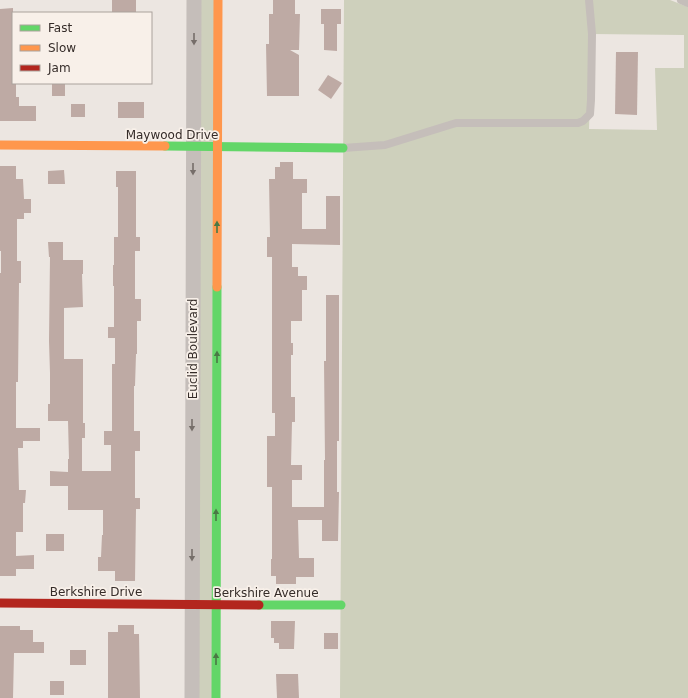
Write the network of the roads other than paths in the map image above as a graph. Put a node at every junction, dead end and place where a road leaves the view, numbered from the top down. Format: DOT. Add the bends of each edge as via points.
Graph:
graph roads {
  1 [pos="194,0"];
  2 [pos="218,0"];
  3 [pos="589,0"];
  4 [pos="681,0"];
  5 [pos="688,3"];
  6 [pos="0,145"];
  7 [pos="193,147"];
  8 [pos="218,147"];
  9 [pos="343,148"];
  10 [pos="193,375"];
  11 [pos="217,376"];
  12 [pos="0,603"];
  13 [pos="192,604"];
  14 [pos="216,604"];
  15 [pos="341,605"];
  16 [pos="192,698"];
  17 [pos="216,698"];
  1 -- 7 [label="street, Euclid Boulevard, one-way"];
  2 -- 8 [label="street, Euclid Boulevard"];
  3 -- 9 [label="lane" via="592,34 591,100 590,114 583,121 456,123 385,145"];
  4 -- 5 [label="lane"];
  6 -- 7 [label="street, Maywood Drive"];
  7 -- 8 [label="street, Maywood Drive"];
  7 -- 10 [label="street, Euclid Boulevard, one-way"];
  8 -- 9 [label="street, Maywood Drive"];
  11 -- 8 [label="street, Euclid Boulevard, one-way"];
  10 -- 11 [label="street"];
  10 -- 13 [label="street, Euclid Boulevard, one-way"];
  14 -- 11 [label="street, Euclid Boulevard, one-way"];
  12 -- 13 [label="street, Berkshire Drive"];
  13 -- 14 [label="street, Berkshire Avenue"];
  13 -- 16 [label="street, Euclid Boulevard"];
  14 -- 15 [label="street, Berkshire Avenue"];
  17 -- 14 [label="street, Euclid Boulevard, one-way"];
}
